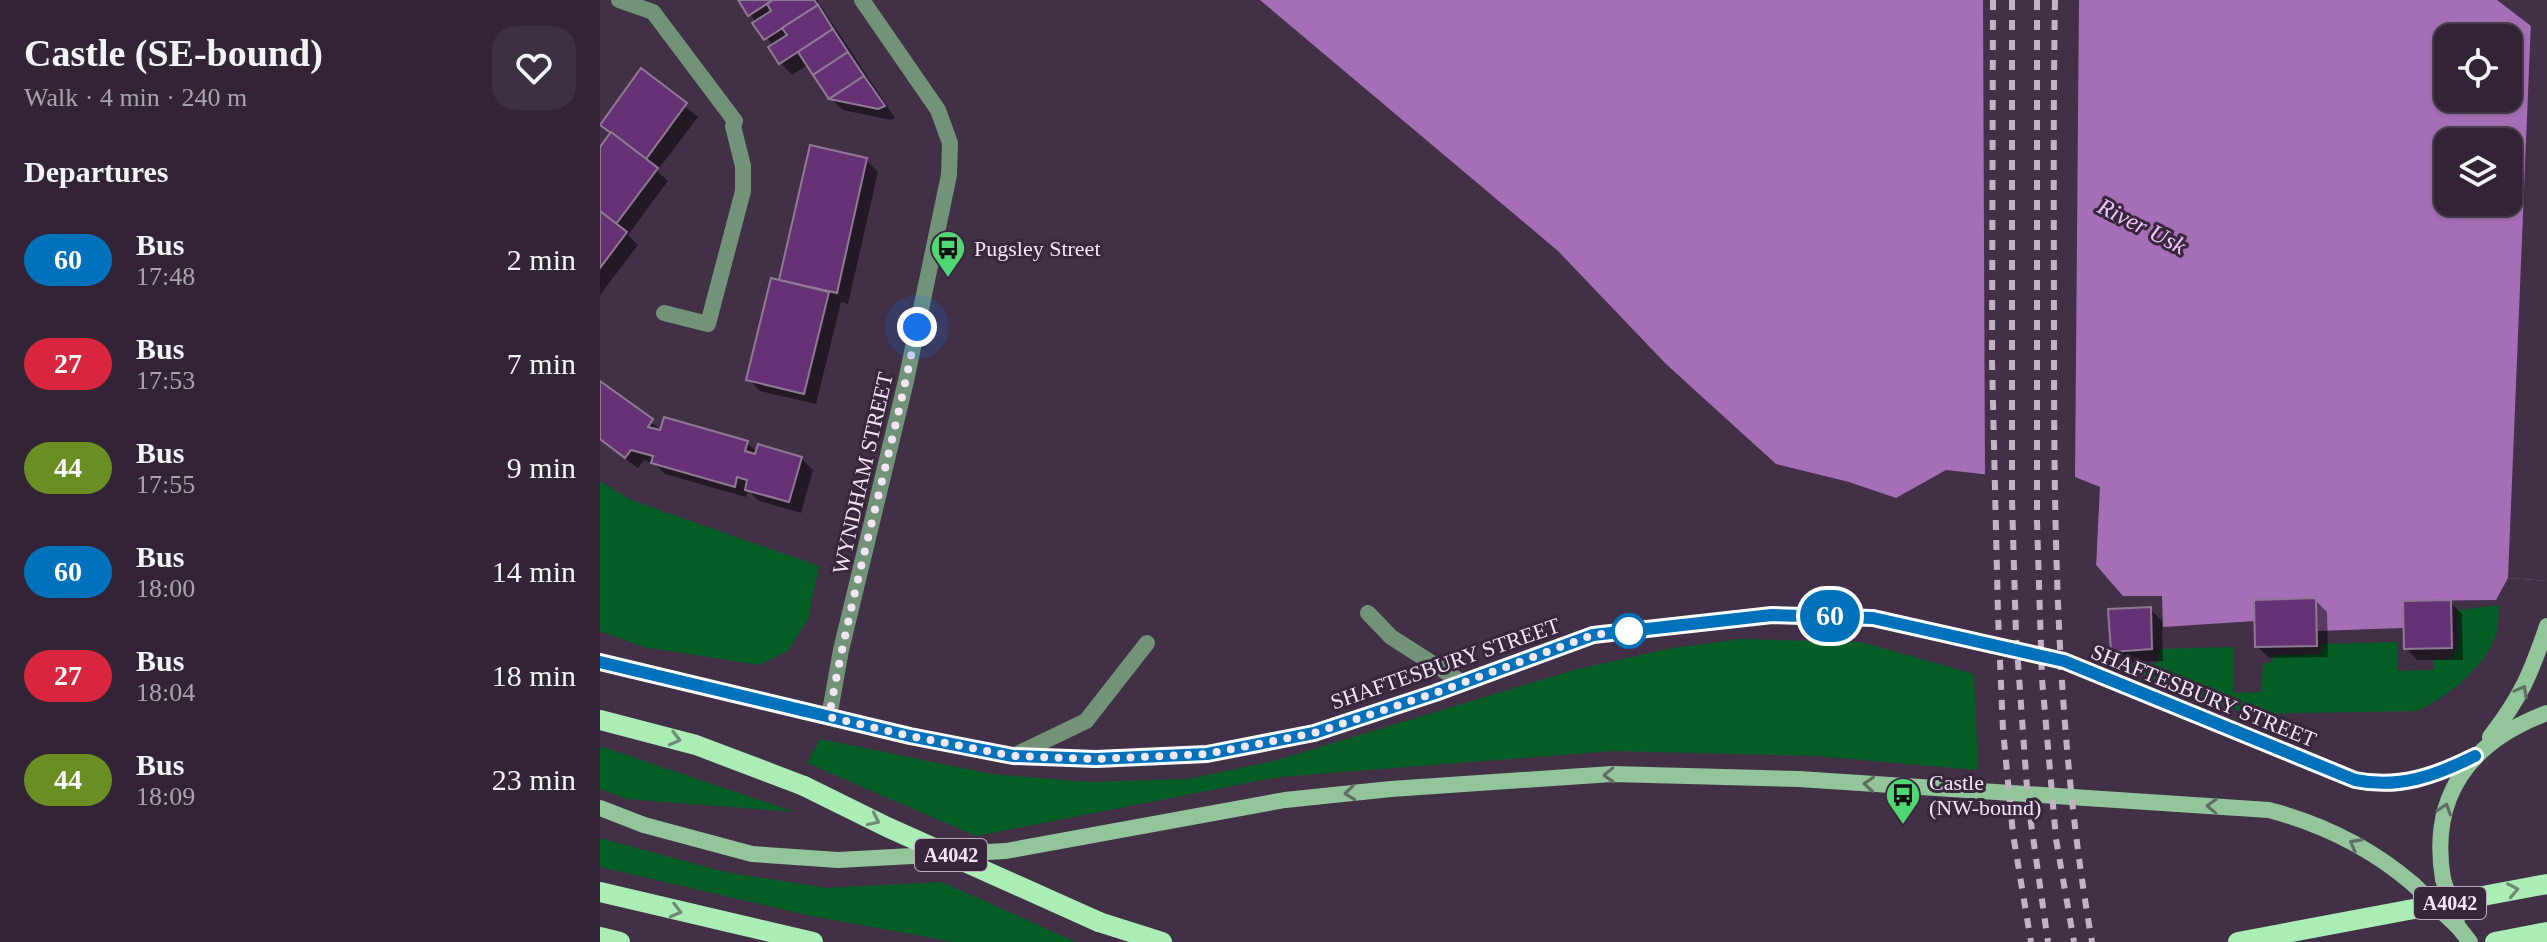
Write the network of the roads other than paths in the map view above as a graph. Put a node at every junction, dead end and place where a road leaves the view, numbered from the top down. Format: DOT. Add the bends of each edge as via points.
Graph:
graph roads {
  1 [pos="619,0"];
  2 [pos="862,0"];
  3 [pos="664,313"];
  4 [pos="1368,613"];
  5 [pos="2547,626"];
  6 [pos="1147,643"];
  7 [pos="600,662"];
  8 [pos="1463,683"];
  9 [pos="2547,713"];
  10 [pos="829,717"];
  11 [pos="600,720"];
  12 [pos="2478,752"];
  13 [pos="1013,756"];
  14 [pos="600,808"];
  15 [pos="2547,884"];
  16 [pos="600,892"];
  17 [pos="2459,928"];
  18 [pos="2547,932"];
  19 [pos="600,937"];
  20 [pos="620,942"];
  21 [pos="813,942"];
  22 [pos="1162,942"];
  23 [pos="2238,942"];
  24 [pos="2470,942"];
  25 [pos="2495,942"];
  1 -- 3 [label="street" via="653,12 735,121 743,166 743,191 708,324"];
  2 -- 10 [label="street, WYNDHAM STREET" via="938,110 950,143 949,175"];
  4 -- 8 [label="street" via="1391,637"];
  12 -- 5 [label="main road, one-way" via="2531,676"];
  6 -- 13 [label="street" via="1086,721"];
  7 -- 10 [label="main road, SHAFTESBURY STREET"];
  8 -- 12 [label="main road, SHAFTESBURY STREET" via="1593,635 1772,615 1873,618 2064,661 2373,784 2412,782"];
  8 -- 13 [label="main road, SHAFTESBURY STREET" via="1314,733 1207,754"];
  9 -- 12 [label="main road, SHAFTESBURY STREET" via="2507,731"];
  10 -- 13 [label="main road, SHAFTESBURY STREET"];
  11 -- 22 [label="main road, A4042, one-way, bridge" via="696,745 804,786 1099,922"];
  17 -- 12 [label="main road, one-way, bridge" via="2443,879 2441,821 2455,783"];
  17 -- 14 [label="main road, one-way, bridge" via="2385,862 2348,840 2269,810 1799,779 1612,774 1391,789 1285,800 1006,851 838,860 752,854"];
  23 -- 15 [label="main road, A4042, one-way"];
  16 -- 21 [label="main road, one-way"];
  17 -- 24 [label="main road"];
  18 -- 25 [label="main road, A4042"];
  19 -- 20 [label="main road"];
}
